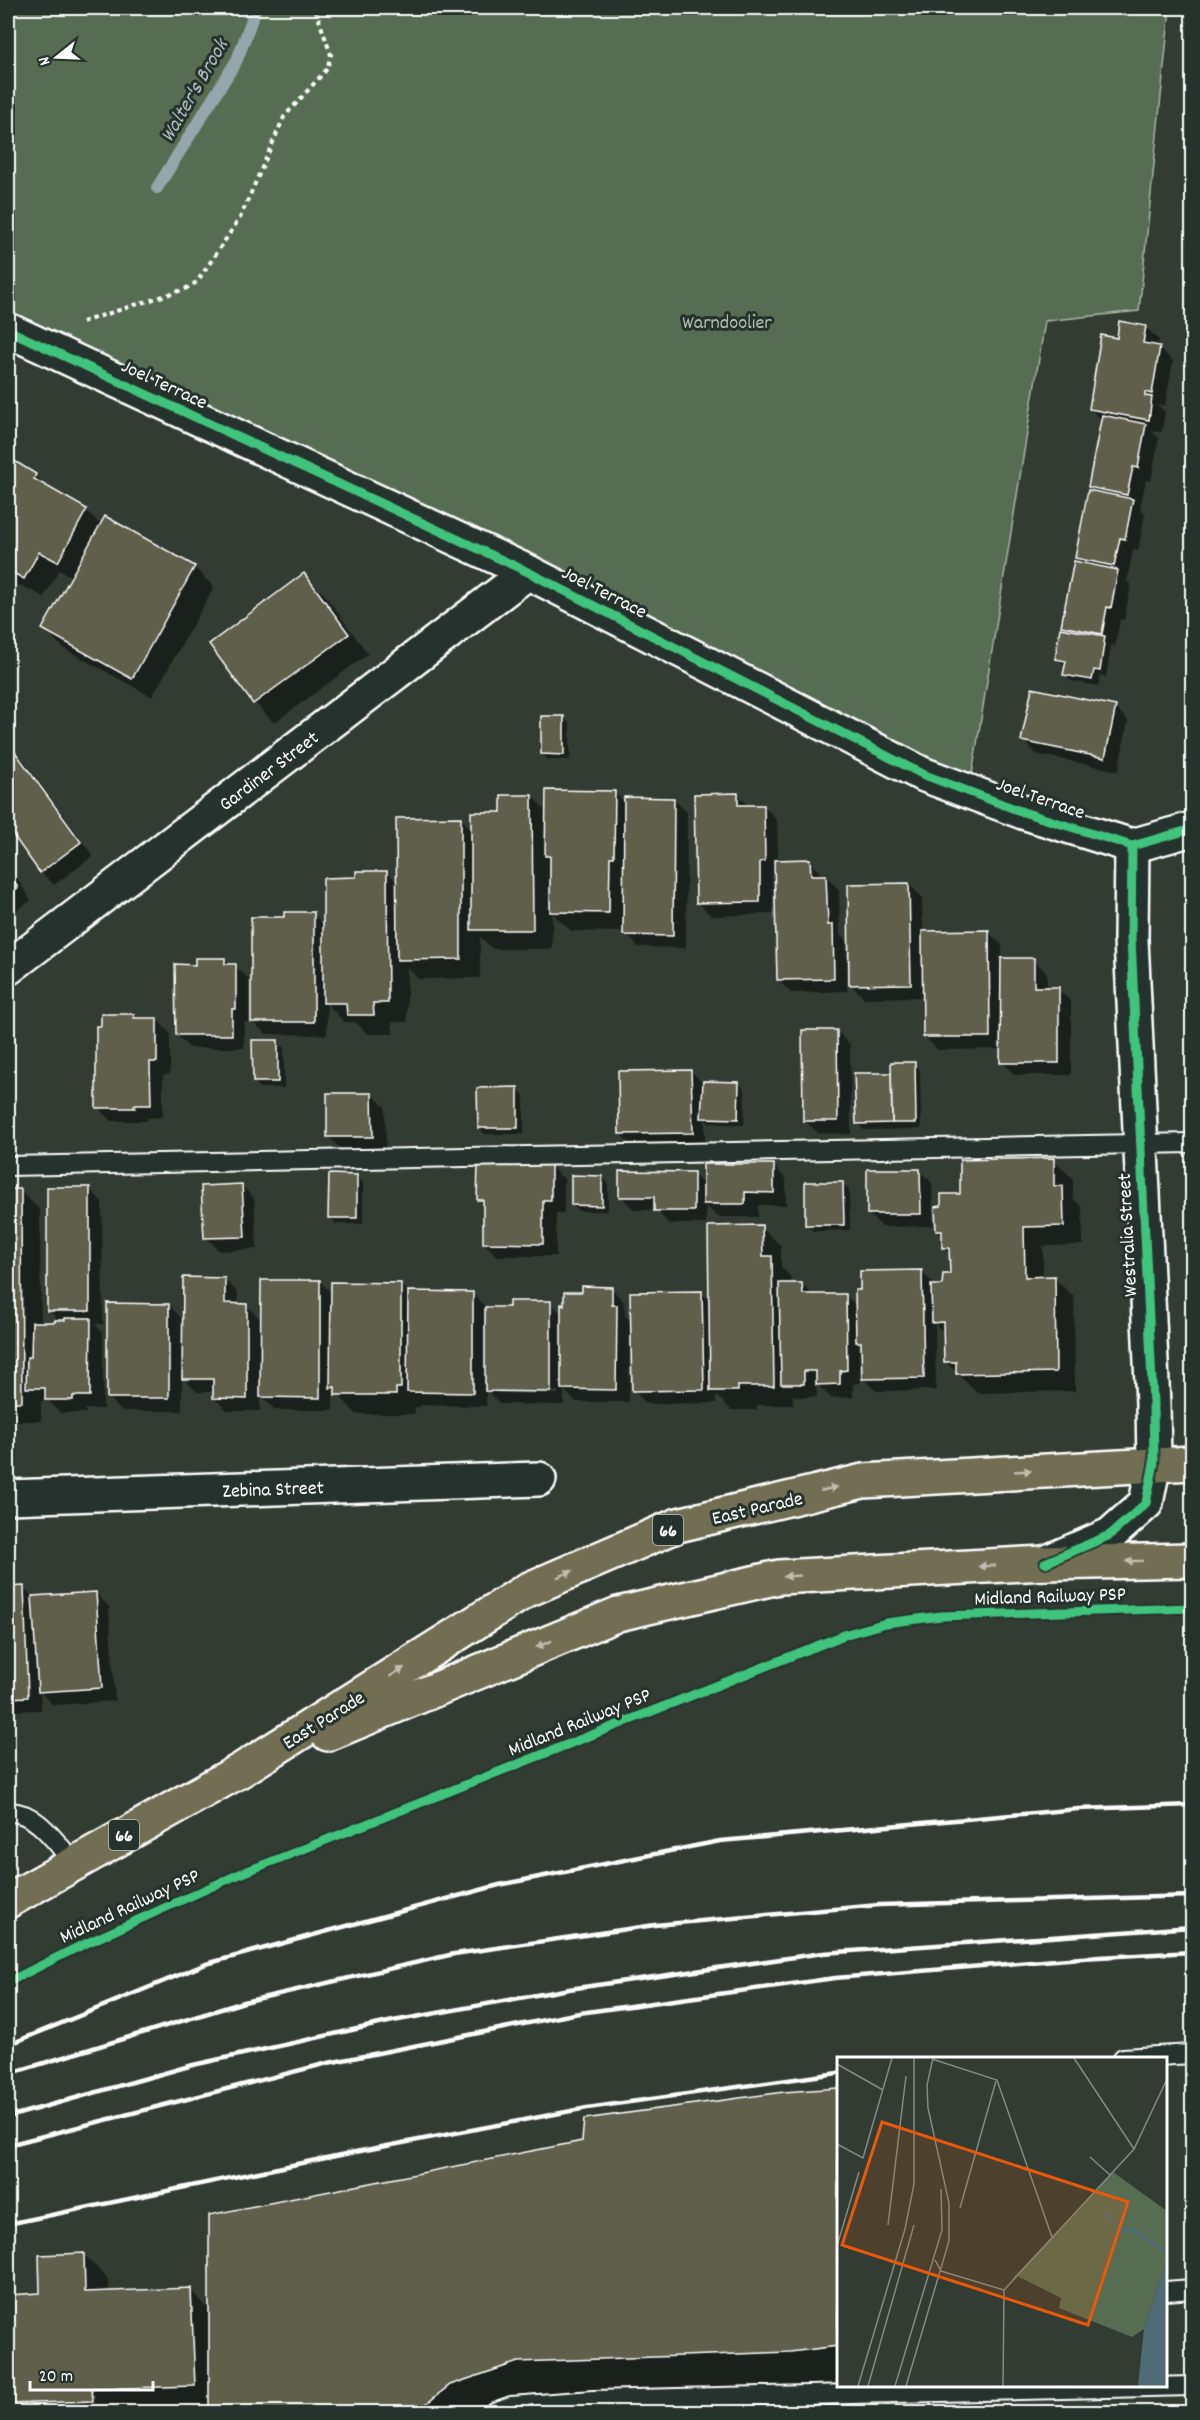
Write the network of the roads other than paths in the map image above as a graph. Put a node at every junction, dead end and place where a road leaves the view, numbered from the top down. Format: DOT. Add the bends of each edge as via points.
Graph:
graph roads {
  1 [pos="8,330"];
  2 [pos="528,572"];
  3 [pos="1192,829"];
  4 [pos="1132,846"];
  5 [pos="8,968"];
  6 [pos="1192,1143"];
  7 [pos="1140,1145"];
  8 [pos="8,1166"];
  9 [pos="1154,1463"];
  10 [pos="1192,1463"];
  11 [pos="539,1479"];
  12 [pos="8,1497"];
  13 [pos="1192,1560"];
  14 [pos="1045,1563"];
  15 [pos="240,1770"];
  16 [pos="8,1812"];
  17 [pos="74,1863"];
  18 [pos="8,1901"];
  19 [pos="1192,2054"];
  20 [pos="1140,2057"];
  21 [pos="1192,2289"];
  22 [pos="1167,2291"];
  23 [pos="1192,2386"];
  24 [pos="1146,2387"];
  25 [pos="1167,2387"];
  26 [pos="494,2412"];
  1 -- 2 [label="street, Joel Terrace"];
  2 -- 4 [label="street, Joel Terrace" via="922,774 1023,813"];
  2 -- 5 [label="street, Gardiner Street"];
  3 -- 4 [label="street"];
  4 -- 7 [label="street, Westralia Street" via="1131,939"];
  6 -- 7 [label="lane"];
  7 -- 8 [label="lane"];
  7 -- 9 [label="street, Westralia Street"];
  9 -- 10 [label="highway, East Parade / 66"];
  9 -- 14 [label="street, Westralia Street" via="1146,1503 1110,1535"];
  15 -- 9 [label="highway, East Parade / 66, one-way" via="527,1590 678,1525 863,1481"];
  11 -- 12 [label="street, Zebina Street"];
  13 -- 14 [label="highway, East Parade / 66, one-way"];
  14 -- 15 [label="highway, East Parade / 66, one-way" via="779,1577 618,1614"];
  15 -- 17 [label="highway, East Parade / 66"];
  16 -- 17 [label="lane" via="31,1817"];
  17 -- 18 [label="highway, East Parade / 66"];
  19 -- 20 [label="lane"];
  21 -- 22 [label="lane"];
  23 -- 25 [label="lane"];
  24 -- 26 [label="lane" via="593,2400 511,2406"];
}
